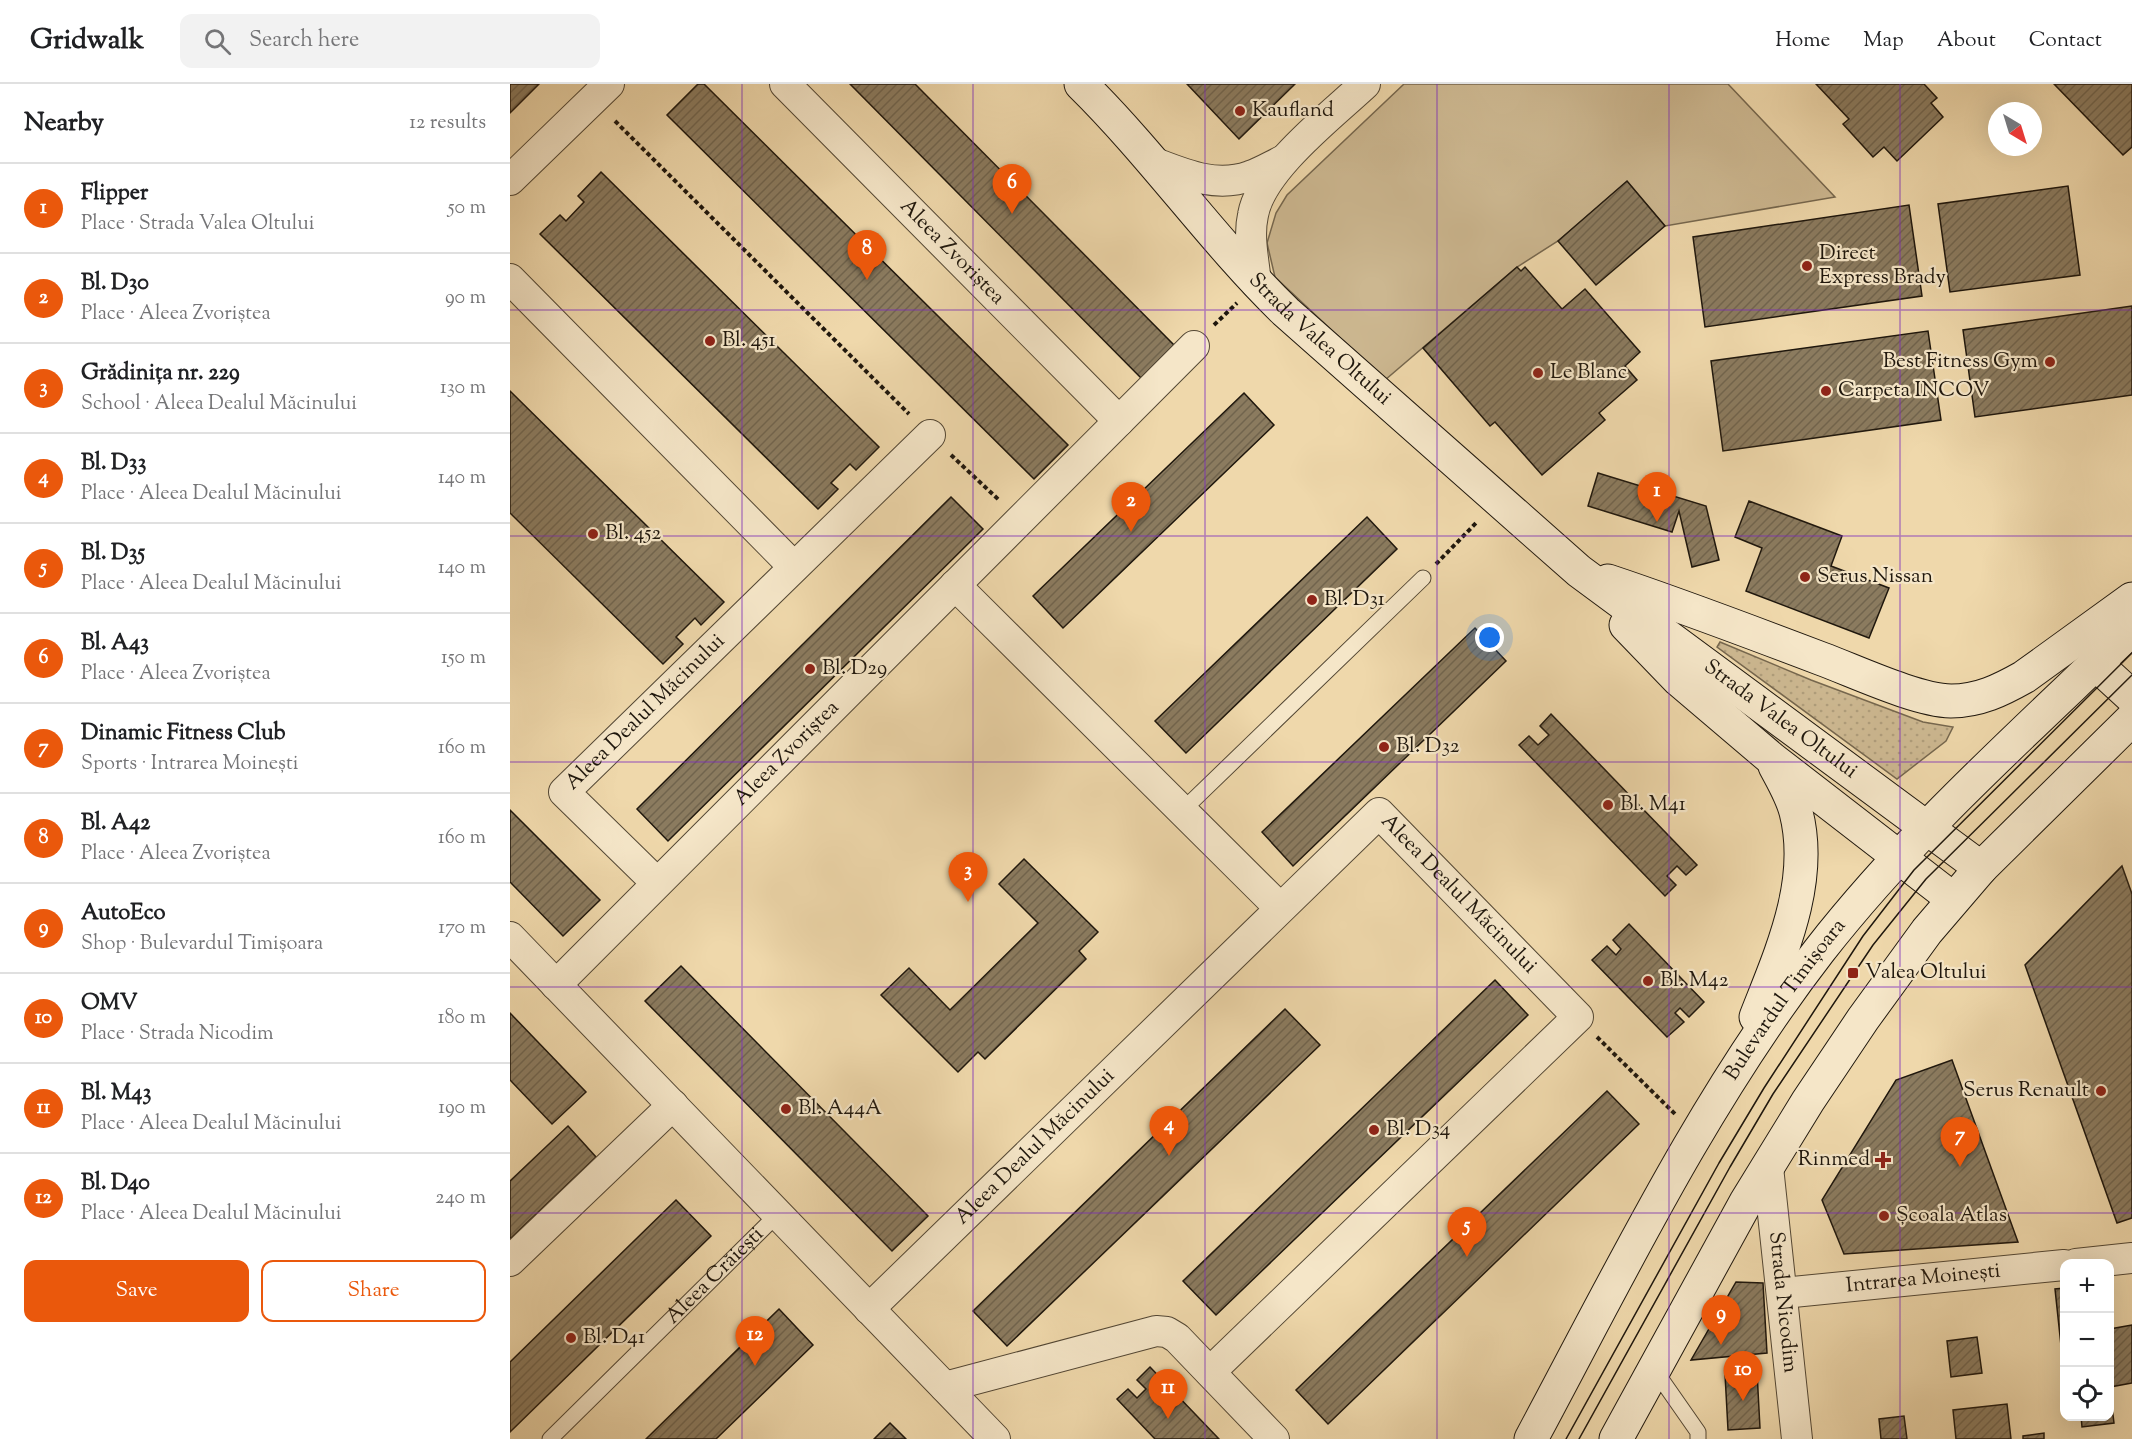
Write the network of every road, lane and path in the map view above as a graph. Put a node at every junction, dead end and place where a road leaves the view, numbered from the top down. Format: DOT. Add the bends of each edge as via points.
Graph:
graph roads {
  1 [pos="784,84"];
  2 [pos="1081,84"];
  3 [pos="1365,84"];
  4 [pos="601,92"];
  5 [pos="1284,160"];
  6 [pos="1155,163"];
  7 [pos="510,180"];
  8 [pos="510,279"];
  9 [pos="1256,283"];
  10 [pos="1194,346"];
  11 [pos="1119,421"];
  12 [pos="930,435"];
  13 [pos="1497,500"];
  14 [pos="1020,520"];
  15 [pos="794,567"];
  16 [pos="1579,571"];
  17 [pos="1424,578"];
  18 [pos="956,585"];
  19 [pos="2132,599"];
  20 [pos="2132,629"];
  21 [pos="2083,661"];
  22 [pos="2031,672"];
  23 [pos="2132,697"];
  24 [pos="2132,718"];
  25 [pos="1772,759"];
  26 [pos="1182,811"];
  27 [pos="1926,828"];
  28 [pos="1899,858"];
  29 [pos="1981,868"];
  30 [pos="657,884"];
  31 [pos="1953,899"];
  32 [pos="1280,908"];
  33 [pos="510,937"];
  34 [pos="556,985"];
  35 [pos="1578,1017"];
  36 [pos="1735,1069"];
  37 [pos="673,1105"];
  38 [pos="1695,1134"];
  39 [pos="1768,1167"];
  40 [pos="778,1214"];
  41 [pos="2132,1258"];
  42 [pos="2114,1260"];
  43 [pos="510,1261"];
  44 [pos="2060,1265"];
  45 [pos="1783,1293"];
  46 [pos="869,1309"];
  47 [pos="1654,1370"];
  48 [pos="1209,1372"];
  49 [pos="945,1387"];
  50 [pos="550,1439"];
  51 [pos="995,1439"];
  52 [pos="1274,1439"];
  53 [pos="1531,1439"];
  54 [pos="1616,1439"];
  55 [pos="1698,1439"];
  56 [pos="1797,1439"];
  1 -- 11 [label="street, Aleea Zvoriștea"];
  2 -- 6 [label="main road, Strada Valea Oltului"];
  3 -- 5 [label="street"];
  4 -- 7 [label="street"];
  4 -- 12 [label="path"];
  5 -- 6 [label="street" via="1227,182 1201,180"];
  5 -- 9 [label="street" via="1262,192 1253,214 1251,239"];
  6 -- 9 [label="main road, Strada Valea Oltului"];
  8 -- 15 [label="street"];
  9 -- 10 [label="path"];
  9 -- 13 [label="main road, Strada Valea Oltului"];
  10 -- 11 [label="street, Aleea Zvoriștea"];
  11 -- 14 [label="street, Aleea Zvoriștea"];
  12 -- 14 [label="path"];
  12 -- 15 [label="street, Aleea Dealul Măcinului"];
  13 -- 16 [label="main road, Strada Valea Oltului"];
  13 -- 17 [label="path"];
  14 -- 18 [label="street, Aleea Zvoriștea"];
  15 -- 30 [label="street, Aleea Dealul Măcinului" via="564,792"];
  16 -- 22 [label="main road" via="1934,699 1974,699"];
  16 -- 25 [label="main road, Strada Valea Oltului" via="1662,663"];
  16 -- 27 [label="main road, Strada Valea Oltului"];
  17 -- 26 [label="lane"];
  18 -- 26 [label="street"];
  18 -- 30 [label="street, Aleea Zvoriștea"];
  19 -- 22 [label="main road"];
  20 -- 21 [label="main road, Bulevardul Timișoara"];
  21 -- 22 [label="lane" via="2054,662"];
  21 -- 23 [label="main road"];
  21 -- 27 [label="main road, Bulevardul Timișoara"];
  24 -- 29 [label="main road"];
  25 -- 28 [label="main road, Strada Valea Oltului"];
  25 -- 36 [label="main road" via="1798,819 1803,852 1791,918"];
  26 -- 32 [label="street"];
  27 -- 28 [label="main road, Bulevardul Timișoara"];
  27 -- 29 [label="main road, Strada Valea Oltului"];
  28 -- 31 [label="main road, Strada Valea Oltului"];
  28 -- 36 [label="main road, Bulevardul Timișoara" via="1820,950"];
  29 -- 31 [label="main road"];
  30 -- 34 [label="street, Aleea Zvoriștea"];
  31 -- 39 [label="main road" via="1863,1019"];
  32 -- 35 [label="street, Aleea Dealul Măcinului" via="1379,813"];
  32 -- 46 [label="street, Aleea Dealul Măcinului"];
  33 -- 34 [label="street"];
  34 -- 37 [label="street"];
  35 -- 38 [label="path"];
  35 -- 48 [label="street"];
  36 -- 38 [label="main road, Bulevardul Timișoara"];
  37 -- 40 [label="street"];
  37 -- 43 [label="street"];
  38 -- 53 [label="main road, Bulevardul Timișoara"];
  39 -- 45 [label="street, Strada Nicodim"];
  39 -- 47 [label="main road"];
  40 -- 46 [label="street"];
  40 -- 50 [label="lane, Aleea Crăiești"];
  41 -- 42 [label="street"];
  44 -- 45 [label="street, Intrarea Moinești"];
  45 -- 56 [label="street, Strada Nicodim"];
  46 -- 49 [label="street"];
  47 -- 54 [label="main road"];
  47 -- 55 [label="lane" via="1698,1432"];
  48 -- 49 [label="street" via="1177,1338 1156,1331"];
  48 -- 52 [label="street"];
  49 -- 51 [label="street"];
}
